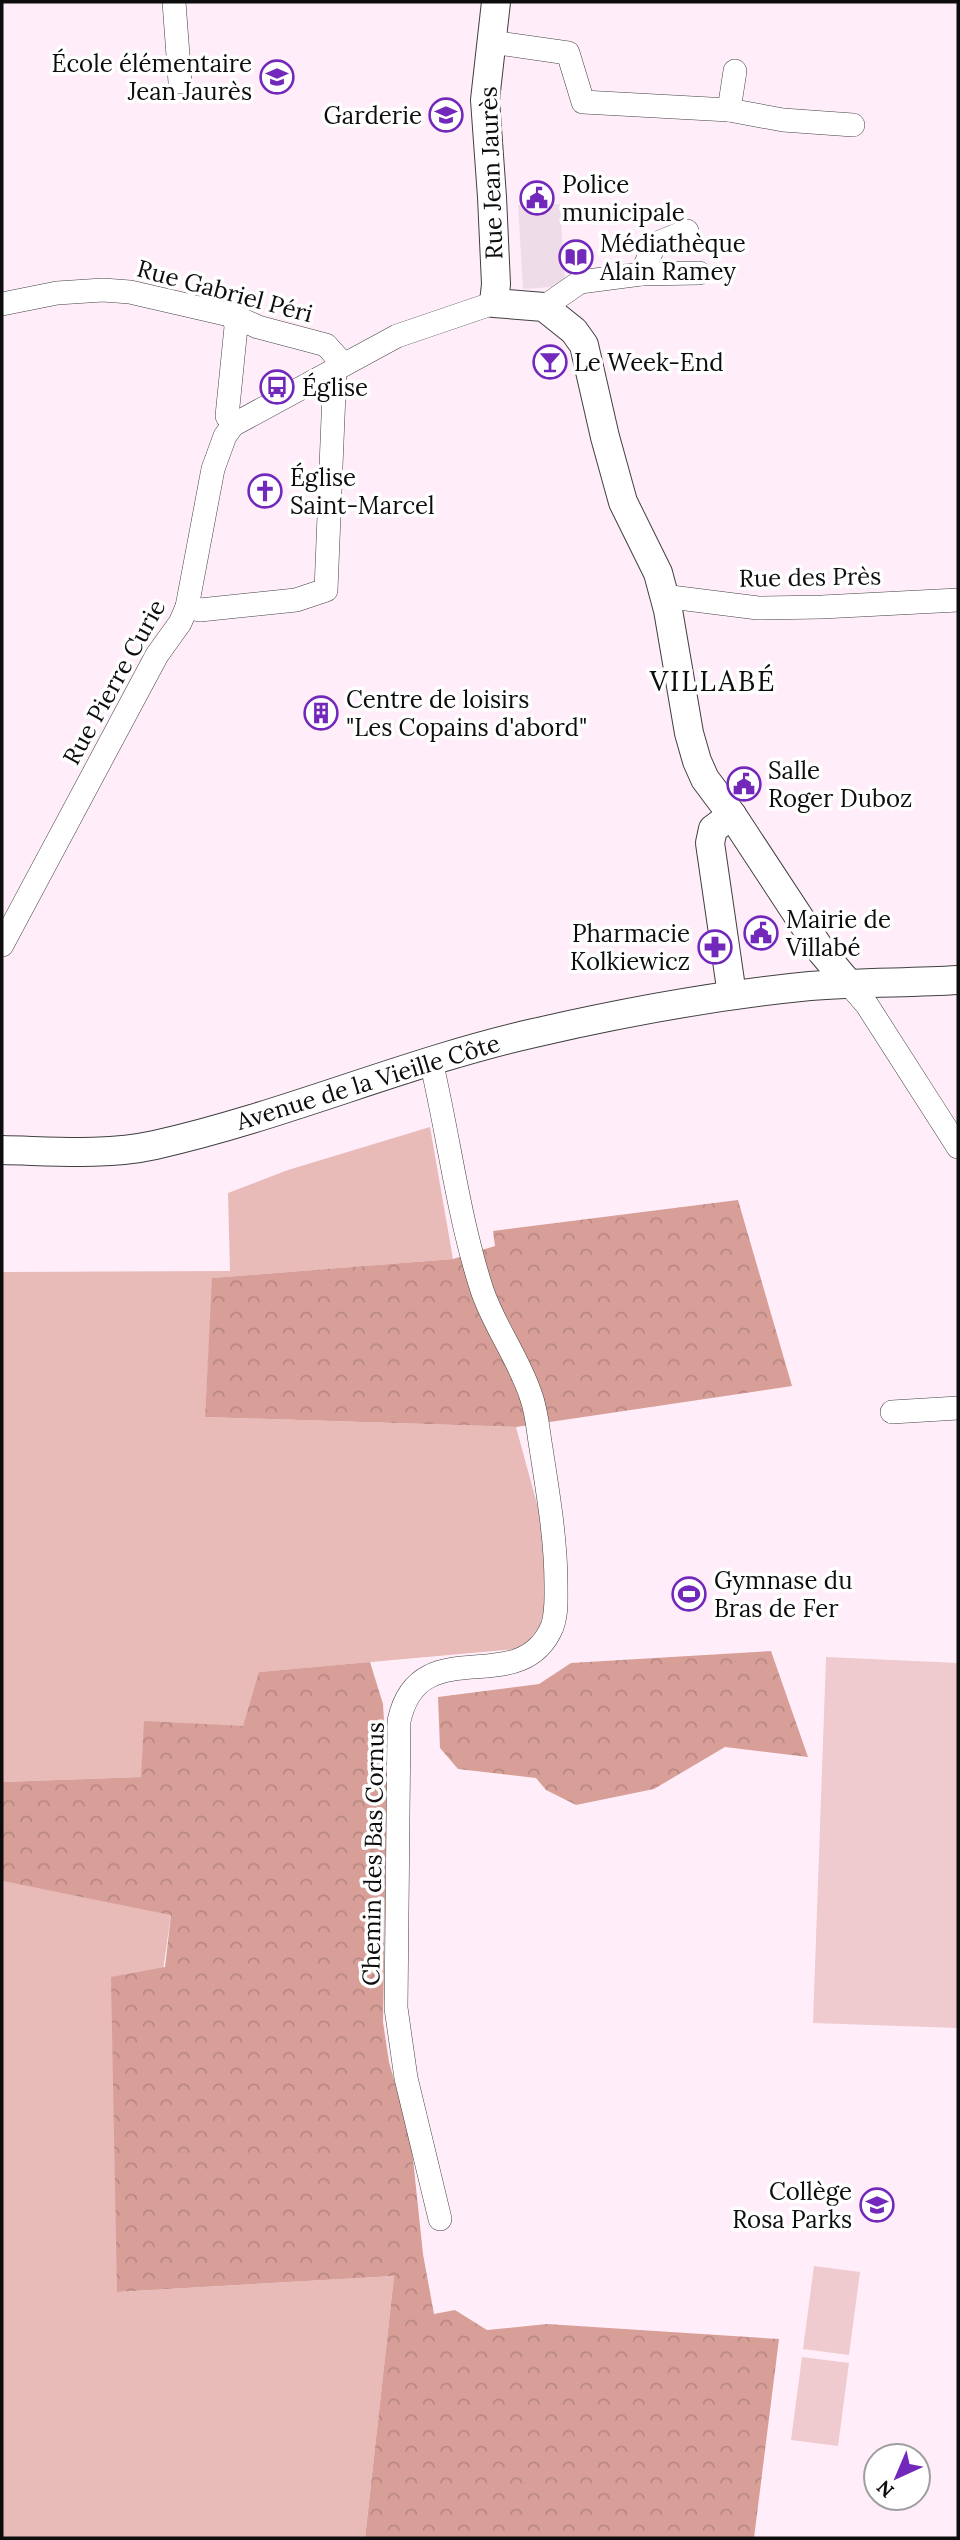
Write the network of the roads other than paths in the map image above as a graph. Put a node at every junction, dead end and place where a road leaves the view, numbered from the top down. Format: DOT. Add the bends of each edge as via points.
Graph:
graph roads {
  1 [pos="174,2"];
  2 [pos="496,2"];
  3 [pos="491,43"];
  4 [pos="735,71"];
  5 [pos="180,82"];
  6 [pos="729,110"];
  7 [pos="853,125"];
  8 [pos="687,231"];
  9 [pos="699,272"];
  10 [pos="641,274"];
  11 [pos="494,303"];
  12 [pos="2,304"];
  13 [pos="544,307"];
  14 [pos="234,316"];
  15 [pos="339,366"];
  16 [pos="233,425"];
  17 [pos="663,596"];
  18 [pos="958,600"];
  19 [pos="187,607"];
  20 [pos="732,815"];
  21 [pos="2,945"];
  22 [pos="958,980"];
  23 [pos="848,983"];
  24 [pos="732,995"];
  25 [pos="431,1061"];
  26 [pos="958,1147"];
  27 [pos="2,1150"];
  28 [pos="958,1408"];
  29 [pos="892,1412"];
  30 [pos="440,2220"];
  1 -- 5 [label="street"];
  2 -- 3 [label="street, Rue Jean Jaurès"];
  3 -- 6 [label="street" via="568,52 583,102"];
  3 -- 11 [label="street, Rue Jean Jaurès" via="485,100"];
  4 -- 6 [label="street"];
  6 -- 7 [label="street"];
  8 -- 10 [label="street" via="655,244"];
  9 -- 10 [label="street"];
  10 -- 13 [label="street" via="580,282"];
  11 -- 13 [label="street"];
  11 -- 15 [label="street" via="397,336"];
  12 -- 14 [label="street, Rue Gabriel Péri" via="103,290 143,294"];
  13 -- 17 [label="street" via="574,331 583,345 623,502 658,573"];
  14 -- 15 [label="street, Rue Gabriel Péri" via="326,345"];
  14 -- 16 [label="street" via="227,416"];
  15 -- 16 [label="street"];
  15 -- 19 [label="street" via="326,590 296,600 200,610"];
  16 -- 19 [label="street, Rue Pierre Curie" via="213,469"];
  17 -- 18 [label="street, Rue des Près" via="758,608"];
  17 -- 20 [label="street" via="697,761"];
  19 -- 21 [label="street, Rue Pierre Curie"];
  20 -- 23 [label="street" via="822,952"];
  20 -- 24 [label="street" via="713,829 710,843"];
  22 -- 23 [label="street, Avenue de la Vieille Côte"];
  23 -- 24 [label="street, Avenue de la Vieille Côte"];
  23 -- 26 [label="street" via="867,1005"];
  24 -- 25 [label="street, Avenue de la Vieille Côte" via="533,1033"];
  25 -- 27 [label="street, Avenue de la Vieille Côte" via="153,1146 109,1151"];
  25 -- 30 [label="street, Chemin des Bas Cornus" via="483,1292 532,1398 556,1560 556,1614 540,1647 508,1665 432,1674 406,1699 400,1721 396,2008 406,2078"];
  28 -- 29 [label="street"];
}
